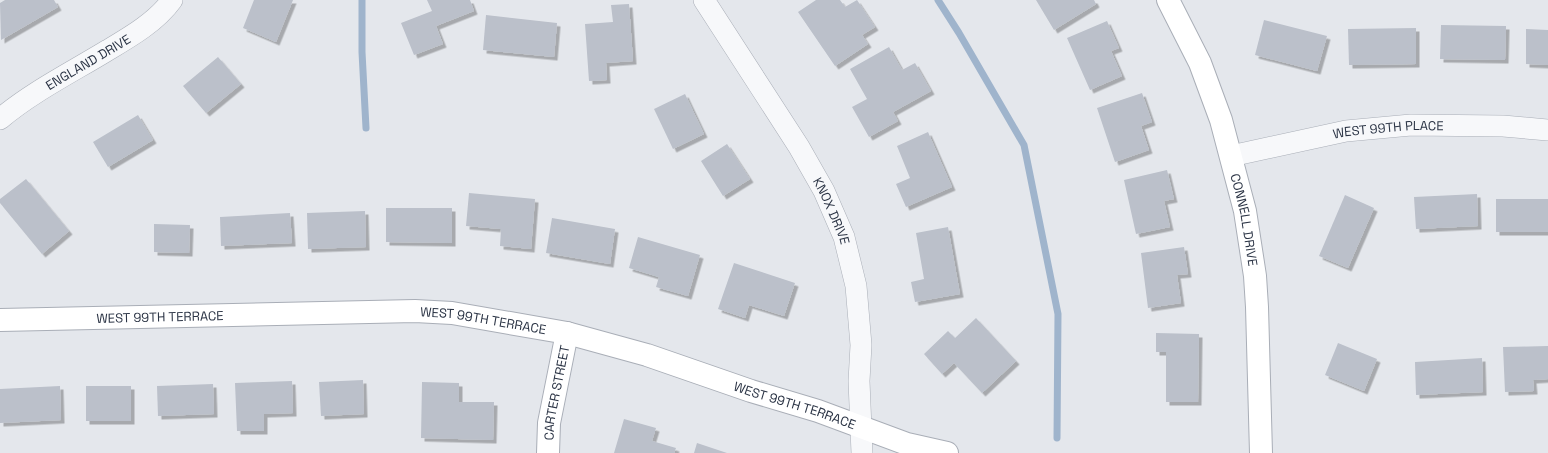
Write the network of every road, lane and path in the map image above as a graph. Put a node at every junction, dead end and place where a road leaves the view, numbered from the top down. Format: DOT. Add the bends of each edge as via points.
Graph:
graph roads {
  1 [pos="172,0"];
  2 [pos="704,0"];
  3 [pos="1168,0"];
  4 [pos="0,119"];
  5 [pos="1548,130"];
  6 [pos="1231,156"];
  7 [pos="0,320"];
  8 [pos="567,333"];
  9 [pos="861,428"];
  10 [pos="548,453"];
  11 [pos="862,453"];
  12 [pos="947,453"];
  13 [pos="1261,453"];
  1 -- 4 [label="street, ENGLAND DRIVE" via="147,25 28,98"];
  2 -- 9 [label="street, KNOX DRIVE" via="799,148 824,191 844,237 856,294 861,345"];
  3 -- 6 [label="street, CONNELL DRIVE" via="1200,63"];
  5 -- 6 [label="street, WEST 99TH PLACE" via="1504,126 1411,125 1346,131"];
  6 -- 13 [label="street, CONNELL DRIVE" via="1245,211 1255,276"];
  7 -- 8 [label="street, WEST 99TH TERRACE" via="416,311 452,313"];
  8 -- 9 [label="street, WEST 99TH TERRACE" via="647,354 818,411"];
  8 -- 10 [label="street, CARTER STREET" via="550,423"];
  9 -- 11 [label="street, KNOX DRIVE"];
  9 -- 12 [label="street, WEST 99TH TERRACE" via="907,444"];
}
